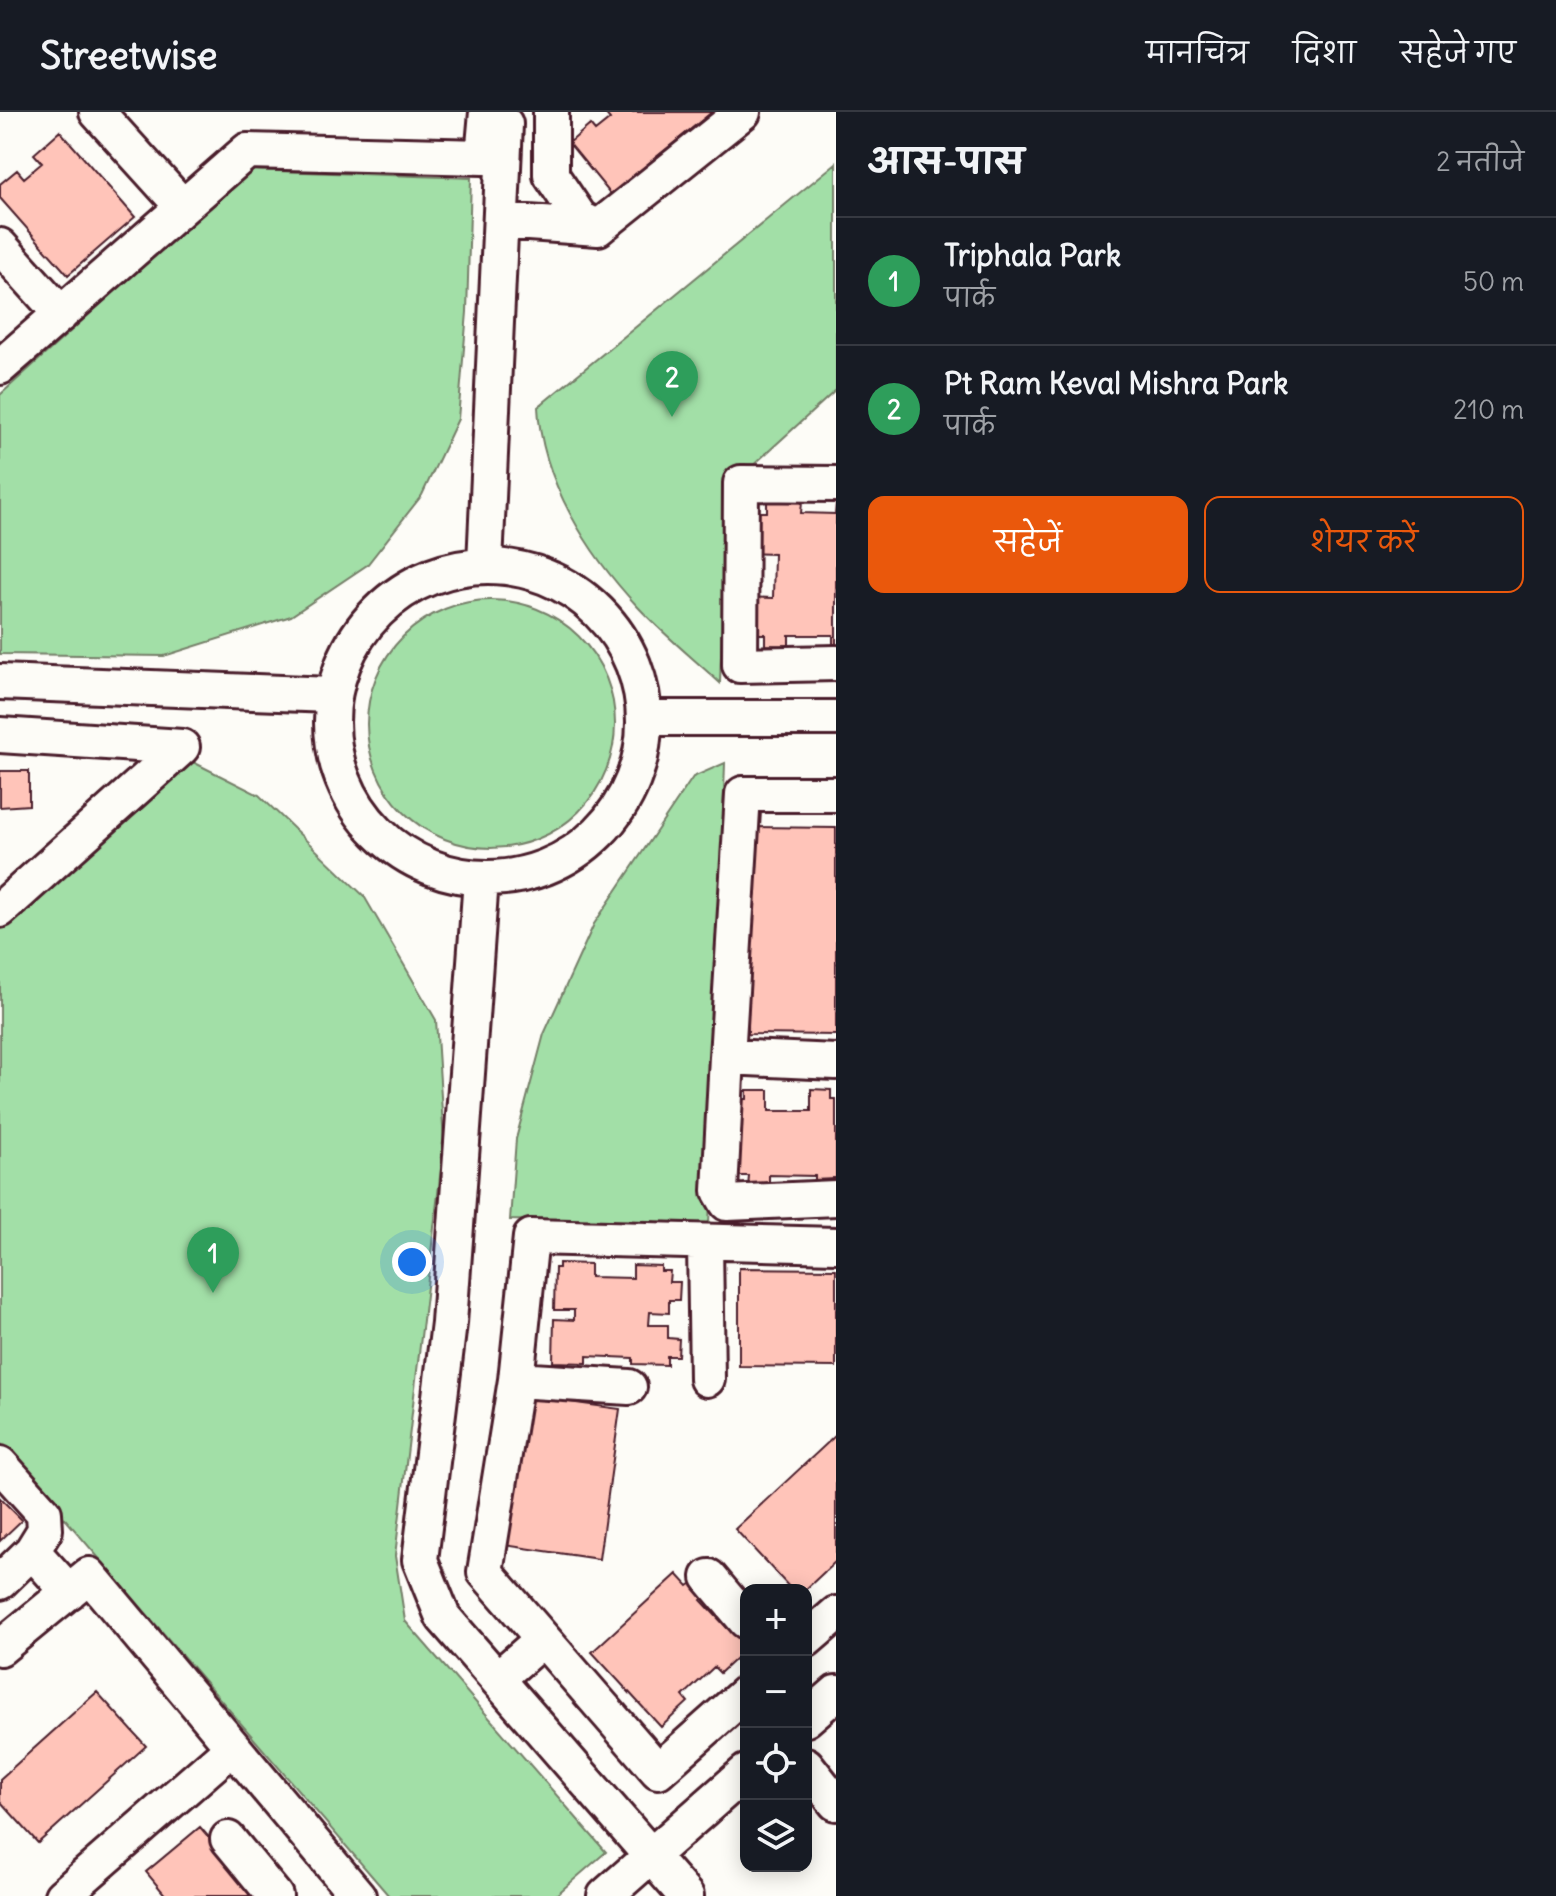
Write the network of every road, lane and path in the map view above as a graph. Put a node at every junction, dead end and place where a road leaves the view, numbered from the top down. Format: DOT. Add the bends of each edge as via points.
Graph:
graph roads {
  1 [pos="97,112"];
  2 [pos="487,112"];
  3 [pos="506,112"];
  4 [pos="743,112"];
  5 [pos="552,113"];
  6 [pos="183,207"];
  7 [pos="501,221"];
  8 [pos="598,228"];
  9 [pos="1,249"];
  10 [pos="61,314"];
  11 [pos="0,367"];
  12 [pos="836,484"];
  13 [pos="485,564"];
  14 [pos="836,663"];
  15 [pos="0,682"];
  16 [pos="331,695"];
  17 [pos="645,718"];
  18 [pos="836,718"];
  19 [pos="0,735"];
  20 [pos="836,776"];
  21 [pos="836,794"];
  22 [pos="481,879"];
  23 [pos="0,910"];
  24 [pos="727,1057"];
  25 [pos="836,1062"];
  26 [pos="836,1198"];
  27 [pos="705,1244"];
  28 [pos="836,1245"];
  29 [pos="707,1379"];
  30 [pos="516,1380"];
  31 [pos="629,1387"];
  32 [pos="0,1464"];
  33 [pos="32,1551"];
  34 [pos="709,1577"];
  35 [pos="0,1582"];
  36 [pos="69,1592"];
  37 [pos="740,1614"];
  38 [pos="836,1614"];
  39 [pos="812,1635"];
  40 [pos="543,1639"];
  41 [pos="0,1648"];
  42 [pos="497,1679"];
  43 [pos="836,1693"];
  44 [pos="740,1698"];
  45 [pos="812,1714"];
  46 [pos="233,1747"];
  47 [pos="812,1773"];
  48 [pos="740,1777"];
  49 [pos="836,1803"];
  50 [pos="228,1839"];
  51 [pos="651,1856"];
  52 [pos="351,1894"];
  53 [pos="62,1896"];
  54 [pos="275,1896"];
  55 [pos="605,1896"];
  56 [pos="686,1896"];
  1 -- 6 [label="street"];
  2 -- 6 [label="street" via="483,157 247,151"];
  3 -- 7 [label="street"];
  4 -- 8 [label="street"];
  5 -- 8 [label="street" via="551,175 580,218"];
  6 -- 10 [label="street"];
  7 -- 8 [label="street"];
  7 -- 13 [label="street"];
  9 -- 10 [label="street"];
  10 -- 11 [label="street"];
  12 -- 14 [label="street" via="741,483 740,665"];
  13 -- 16 [label="street" via="406,587 356,634"];
  13 -- 17 [label="street" via="559,582 595,607 620,636 636,669"];
  15 -- 16 [label="street"];
  16 -- 22 [label="street" via="335,765 368,826 412,861 456,877"];
  17 -- 18 [label="street"];
  17 -- 22 [label="street" via="640,763 607,825 561,862"];
  19 -- 23 [label="street" via="182,747"];
  20 -- 21 [label="street"];
  21 -- 24 [label="street" via="743,794"];
  22 -- 42 [label="street" via="449,1323 420,1560 443,1617"];
  24 -- 25 [label="street"];
  24 -- 26 [label="street" via="720,1191 727,1203"];
  27 -- 28 [label="street"];
  27 -- 29 [label="street"];
  27 -- 30 [label="street" via="531,1237"];
  30 -- 31 [label="street"];
  30 -- 40 [label="street" via="485,1572"];
  32 -- 33 [label="street" via="44,1513 45,1530"];
  33 -- 35 [label="street"];
  33 -- 36 [label="street"];
  34 -- 37 [label="street"];
  36 -- 41 [label="street"];
  36 -- 46 [label="street" via="89,1575"];
  38 -- 39 [label="street"];
  40 -- 42 [label="street"];
  40 -- 44 [label="street" via="658,1771"];
  42 -- 51 [label="street"];
  43 -- 45 [label="street"];
  46 -- 52 [label="street"];
  46 -- 53 [label="street"];
  47 -- 49 [label="street"];
  48 -- 51 [label="street"];
  50 -- 54 [label="street"];
  51 -- 55 [label="street"];
  51 -- 56 [label="street"];
}
